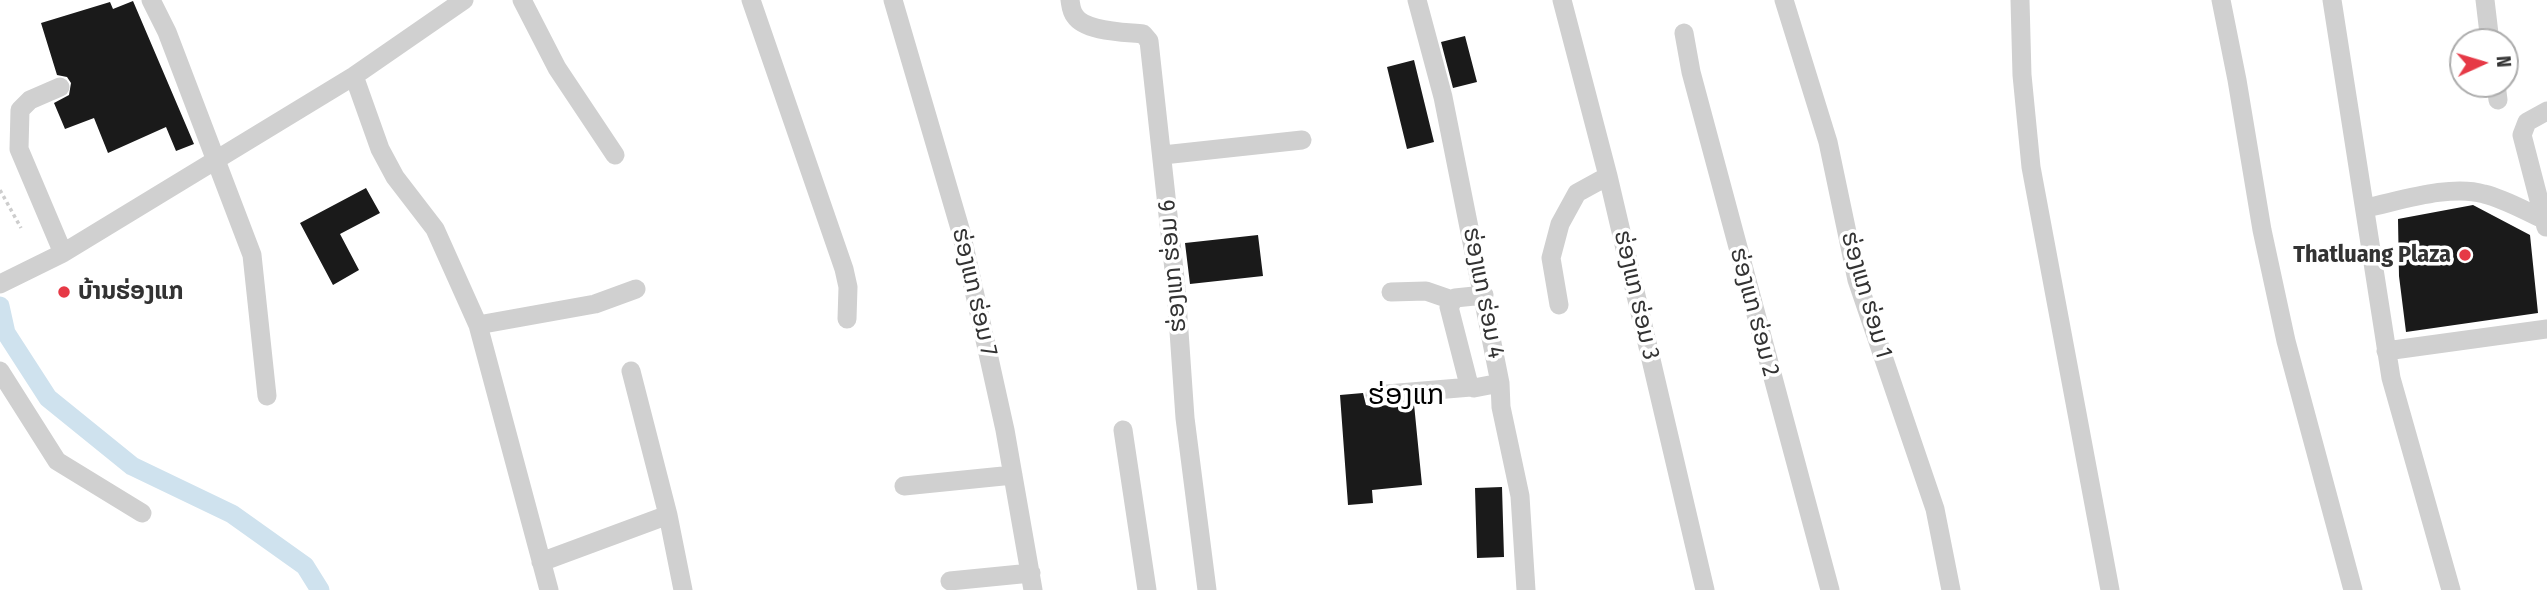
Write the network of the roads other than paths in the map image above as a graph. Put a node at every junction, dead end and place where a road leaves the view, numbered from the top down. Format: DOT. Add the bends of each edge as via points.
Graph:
graph roads {
  1 [pos="151,0"];
  2 [pos="464,0"];
  3 [pos="522,0"];
  4 [pos="751,0"];
  5 [pos="893,0"];
  6 [pos="1070,0"];
  7 [pos="1417,0"];
  8 [pos="1562,0"];
  9 [pos="1784,0"];
  10 [pos="2020,0"];
  11 [pos="2221,0"];
  12 [pos="2332,0"];
  13 [pos="2485,0"];
  14 [pos="2488,28"];
  15 [pos="1684,33"];
  16 [pos="354,76"];
  17 [pos="60,87"];
  18 [pos="2547,111"];
  19 [pos="1302,140"];
  20 [pos="615,155"];
  21 [pos="1163,155"];
  22 [pos="216,161"];
  23 [pos="1608,176"];
  24 [pos="2365,208"];
  25 [pos="2546,226"];
  26 [pos="58,256"];
  27 [pos="0,284"];
  28 [pos="636,289"];
  29 [pos="1391,292"];
  30 [pos="1484,295"];
  31 [pos="1452,300"];
  32 [pos="1559,305"];
  33 [pos="847,319"];
  34 [pos="478,326"];
  35 [pos="2547,329"];
  36 [pos="2386,351"];
  37 [pos="0,371"];
  38 [pos="631,371"];
  39 [pos="1500,383"];
  40 [pos="1471,387"];
  41 [pos="1375,395"];
  42 [pos="267,396"];
  43 [pos="1124,430"];
  44 [pos="1013,475"];
  45 [pos="904,486"];
  46 [pos="142,513"];
  47 [pos="668,515"];
  48 [pos="541,562"];
  49 [pos="950,581"];
  50 [pos="1032,581"];
  51 [pos="549,590"];
  52 [pos="683,590"];
  53 [pos="1147,590"];
  54 [pos="1207,590"];
  55 [pos="1527,590"];
  56 [pos="1705,590"];
  57 [pos="1829,590"];
  58 [pos="1951,590"];
  59 [pos="2110,590"];
  60 [pos="2353,590"];
  61 [pos="2451,590"];
  1 -- 22 [label="street"];
  2 -- 16 [label="street"];
  3 -- 20 [label="street" via="557,68"];
  4 -- 33 [label="street" via="844,270"];
  5 -- 44 [label="street, ຮ່ອງແກ ຮ່ອມ 7" via="961,232"];
  6 -- 21 [label="street, ຮ່ອງແກ ຮ່ອມ 6" via="1078,20 1105,30 1143,34 1149,41"];
  7 -- 30 [label="street, ຮ່ອງແກ ຮ່ອມ 4" via="1443,97"];
  8 -- 23 [label="street, ຮ່ອງແກ ຮ່ອມ 3"];
  9 -- 58 [label="street, ຮ່ອງແກ ຮ່ອມ 1" via="1828,142 1857,280 1935,509"];
  10 -- 59 [label="street" via="2031,167"];
  11 -- 60 [label="street" via="2286,341"];
  12 -- 24 [label="street"];
  13 -- 14 [label="street"];
  15 -- 57 [label="street, ຮ່ອງແກ ຮ່ອມ 2"];
  16 -- 22 [label="street"];
  16 -- 34 [label="street" via="380,149 395,177 435,229"];
  17 -- 26 [label="street" via="30,100 20,110 18,125 19,149"];
  18 -- 25 [label="street" via="2527,122 2522,135"];
  19 -- 21 [label="street"];
  21 -- 54 [label="street, ຮ່ອງແກ ຮ່ອມ 6" via="1185,418"];
  22 -- 26 [label="street"];
  22 -- 42 [label="street" via="252,254"];
  23 -- 32 [label="street" via="1577,193 1560,224 1551,258"];
  23 -- 56 [label="street, ຮ່ອງແກ ຮ່ອມ 3"];
  24 -- 25 [label="street" via="2469,191 2501,199"];
  24 -- 36 [label="street"];
  26 -- 27 [label="street"];
  28 -- 34 [label="street" via="595,304"];
  29 -- 31 [label="street" via="1426,291"];
  30 -- 31 [label="street"];
  30 -- 39 [label="street, ຮ່ອງແກ ຮ່ອມ 4"];
  31 -- 40 [label="street" via="1449,307"];
  34 -- 48 [label="street"];
  35 -- 36 [label="street"];
  36 -- 61 [label="street"];
  37 -- 46 [label="street" via="57,461"];
  38 -- 47 [label="street"];
  39 -- 40 [label="street"];
  39 -- 55 [label="street, ຮ່ອງແກ ຮ່ອມ 4" via="1520,496"];
  40 -- 41 [label="street"];
  43 -- 53 [label="street"];
  44 -- 45 [label="street"];
  44 -- 50 [label="street, ຮ່ອງແກ ຮ່ອມ 7"];
  47 -- 48 [label="street"];
  47 -- 52 [label="street"];
  48 -- 51 [label="street"];
  49 -- 50 [label="street"];
}
